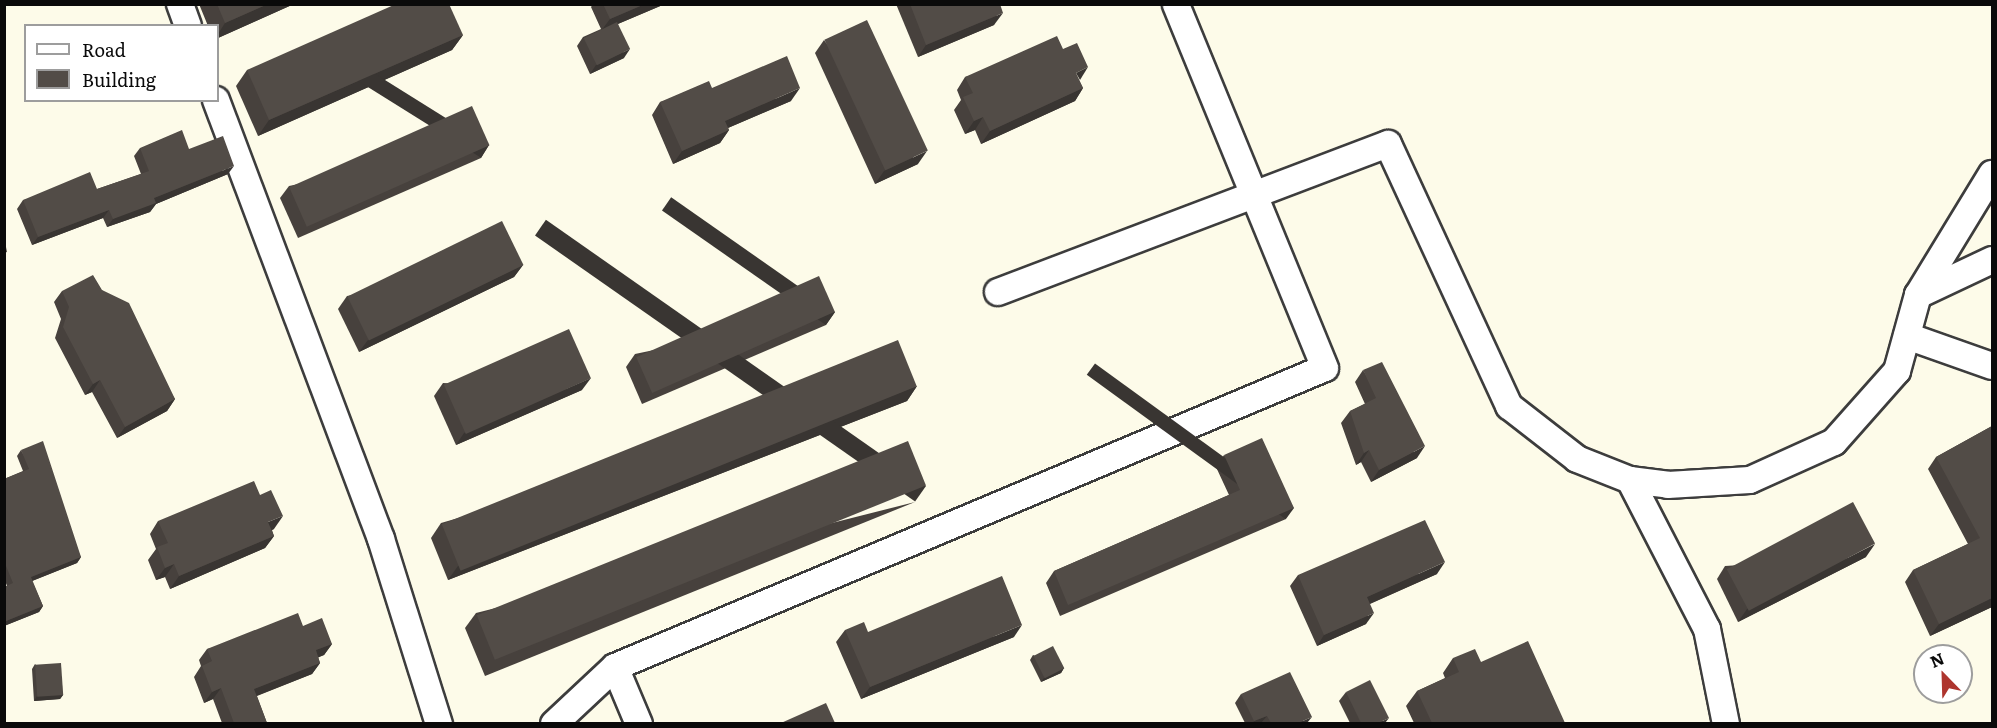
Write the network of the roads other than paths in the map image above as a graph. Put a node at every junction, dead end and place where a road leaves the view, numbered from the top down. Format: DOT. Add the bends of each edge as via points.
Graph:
graph roads {
  1 [pos="180,4"];
  2 [pos="1176,4"];
  3 [pos="187,24"];
  4 [pos="217,102"];
  5 [pos="1992,174"];
  6 [pos="1254,195"];
  7 [pos="1992,260"];
  8 [pos="998,292"];
  9 [pos="1918,295"];
  10 [pos="1907,336"];
  11 [pos="1992,366"];
  12 [pos="1630,480"];
  13 [pos="615,667"];
  14 [pos="439,723"];
  15 [pos="554,723"];
  16 [pos="639,723"];
  17 [pos="1726,723"];
  1 -- 3 [label="street"];
  2 -- 6 [label="street"];
  4 -- 14 [label="street" via="381,539"];
  5 -- 9 [label="street"];
  6 -- 8 [label="street"];
  6 -- 12 [label="street" via="1388,144 1509,406 1577,459"];
  6 -- 13 [label="street" via="1325,368"];
  7 -- 9 [label="street"];
  9 -- 10 [label="street"];
  10 -- 11 [label="street"];
  10 -- 12 [label="street" via="1897,371 1834,442 1750,480 1668,485"];
  12 -- 17 [label="street" via="1707,629 1718,665"];
  13 -- 15 [label="street"];
  13 -- 16 [label="street"];
}
